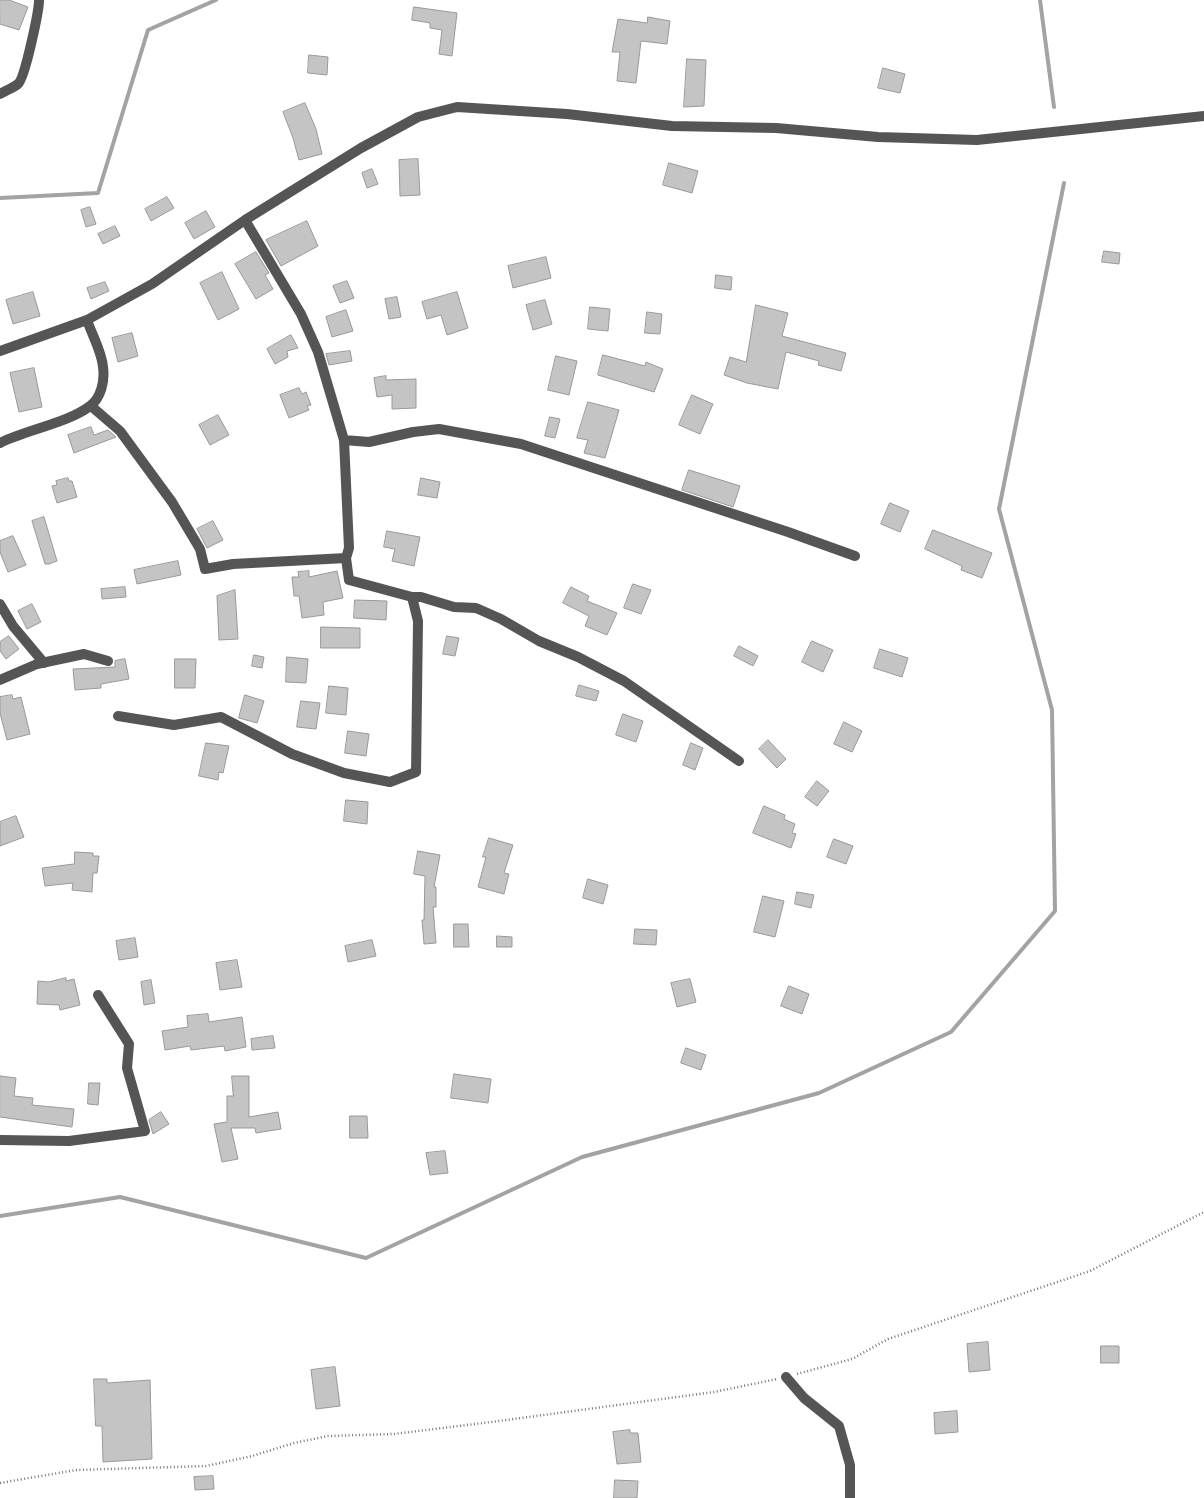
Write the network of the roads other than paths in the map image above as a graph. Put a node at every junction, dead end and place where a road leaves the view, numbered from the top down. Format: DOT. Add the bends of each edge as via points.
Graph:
graph roads {
  1 [pos="39,0"];
  2 [pos="0,94"];
  3 [pos="1204,116"];
  4 [pos="245,220"];
  5 [pos="87,320"];
  6 [pos="0,351"];
  7 [pos="91,406"];
  8 [pos="344,440"];
  9 [pos="0,443"];
  10 [pos="856,556"];
  11 [pos="346,558"];
  12 [pos="412,597"];
  13 [pos="0,604"];
  14 [pos="108,661"];
  15 [pos="44,663"];
  16 [pos="0,680"];
  17 [pos="118,716"];
  18 [pos="739,761"];
  19 [pos="98,995"];
  20 [pos="0,1140"];
  21 [pos="786,1377"];
  22 [pos="850,1498"];
  1 -- 2 [label="street" via="26,66 19,84"];
  3 -- 4 [label="street" via="978,140 878,137 776,128 672,126 567,114 457,107 418,117 361,148"];
  4 -- 5 [label="street" via="152,284"];
  4 -- 8 [label="street" via="301,314 318,352"];
  5 -- 6 [label="street"];
  5 -- 7 [label="street" via="104,366 101,391"];
  7 -- 9 [label="street"];
  7 -- 11 [label="street" via="120,431 172,502 200,550 205,569 233,564"];
  8 -- 10 [label="street" via="369,442 439,429 521,444"];
  8 -- 11 [label="street"];
  11 -- 12 [label="street" via="349,580"];
  12 -- 17 [label="street" via="418,622 416,772 390,782 344,773 292,754 222,717 174,725"];
  12 -- 18 [label="street" via="454,607 476,608 578,657 624,681"];
  13 -- 15 [label="street" via="13,626"];
  14 -- 15 [label="street" via="84,654"];
  15 -- 16 [label="street"];
  19 -- 20 [label="street" via="129,1044 127,1068 145,1131 69,1141"];
  21 -- 22 [label="street" via="804,1398 839,1426 850,1465"];
}
